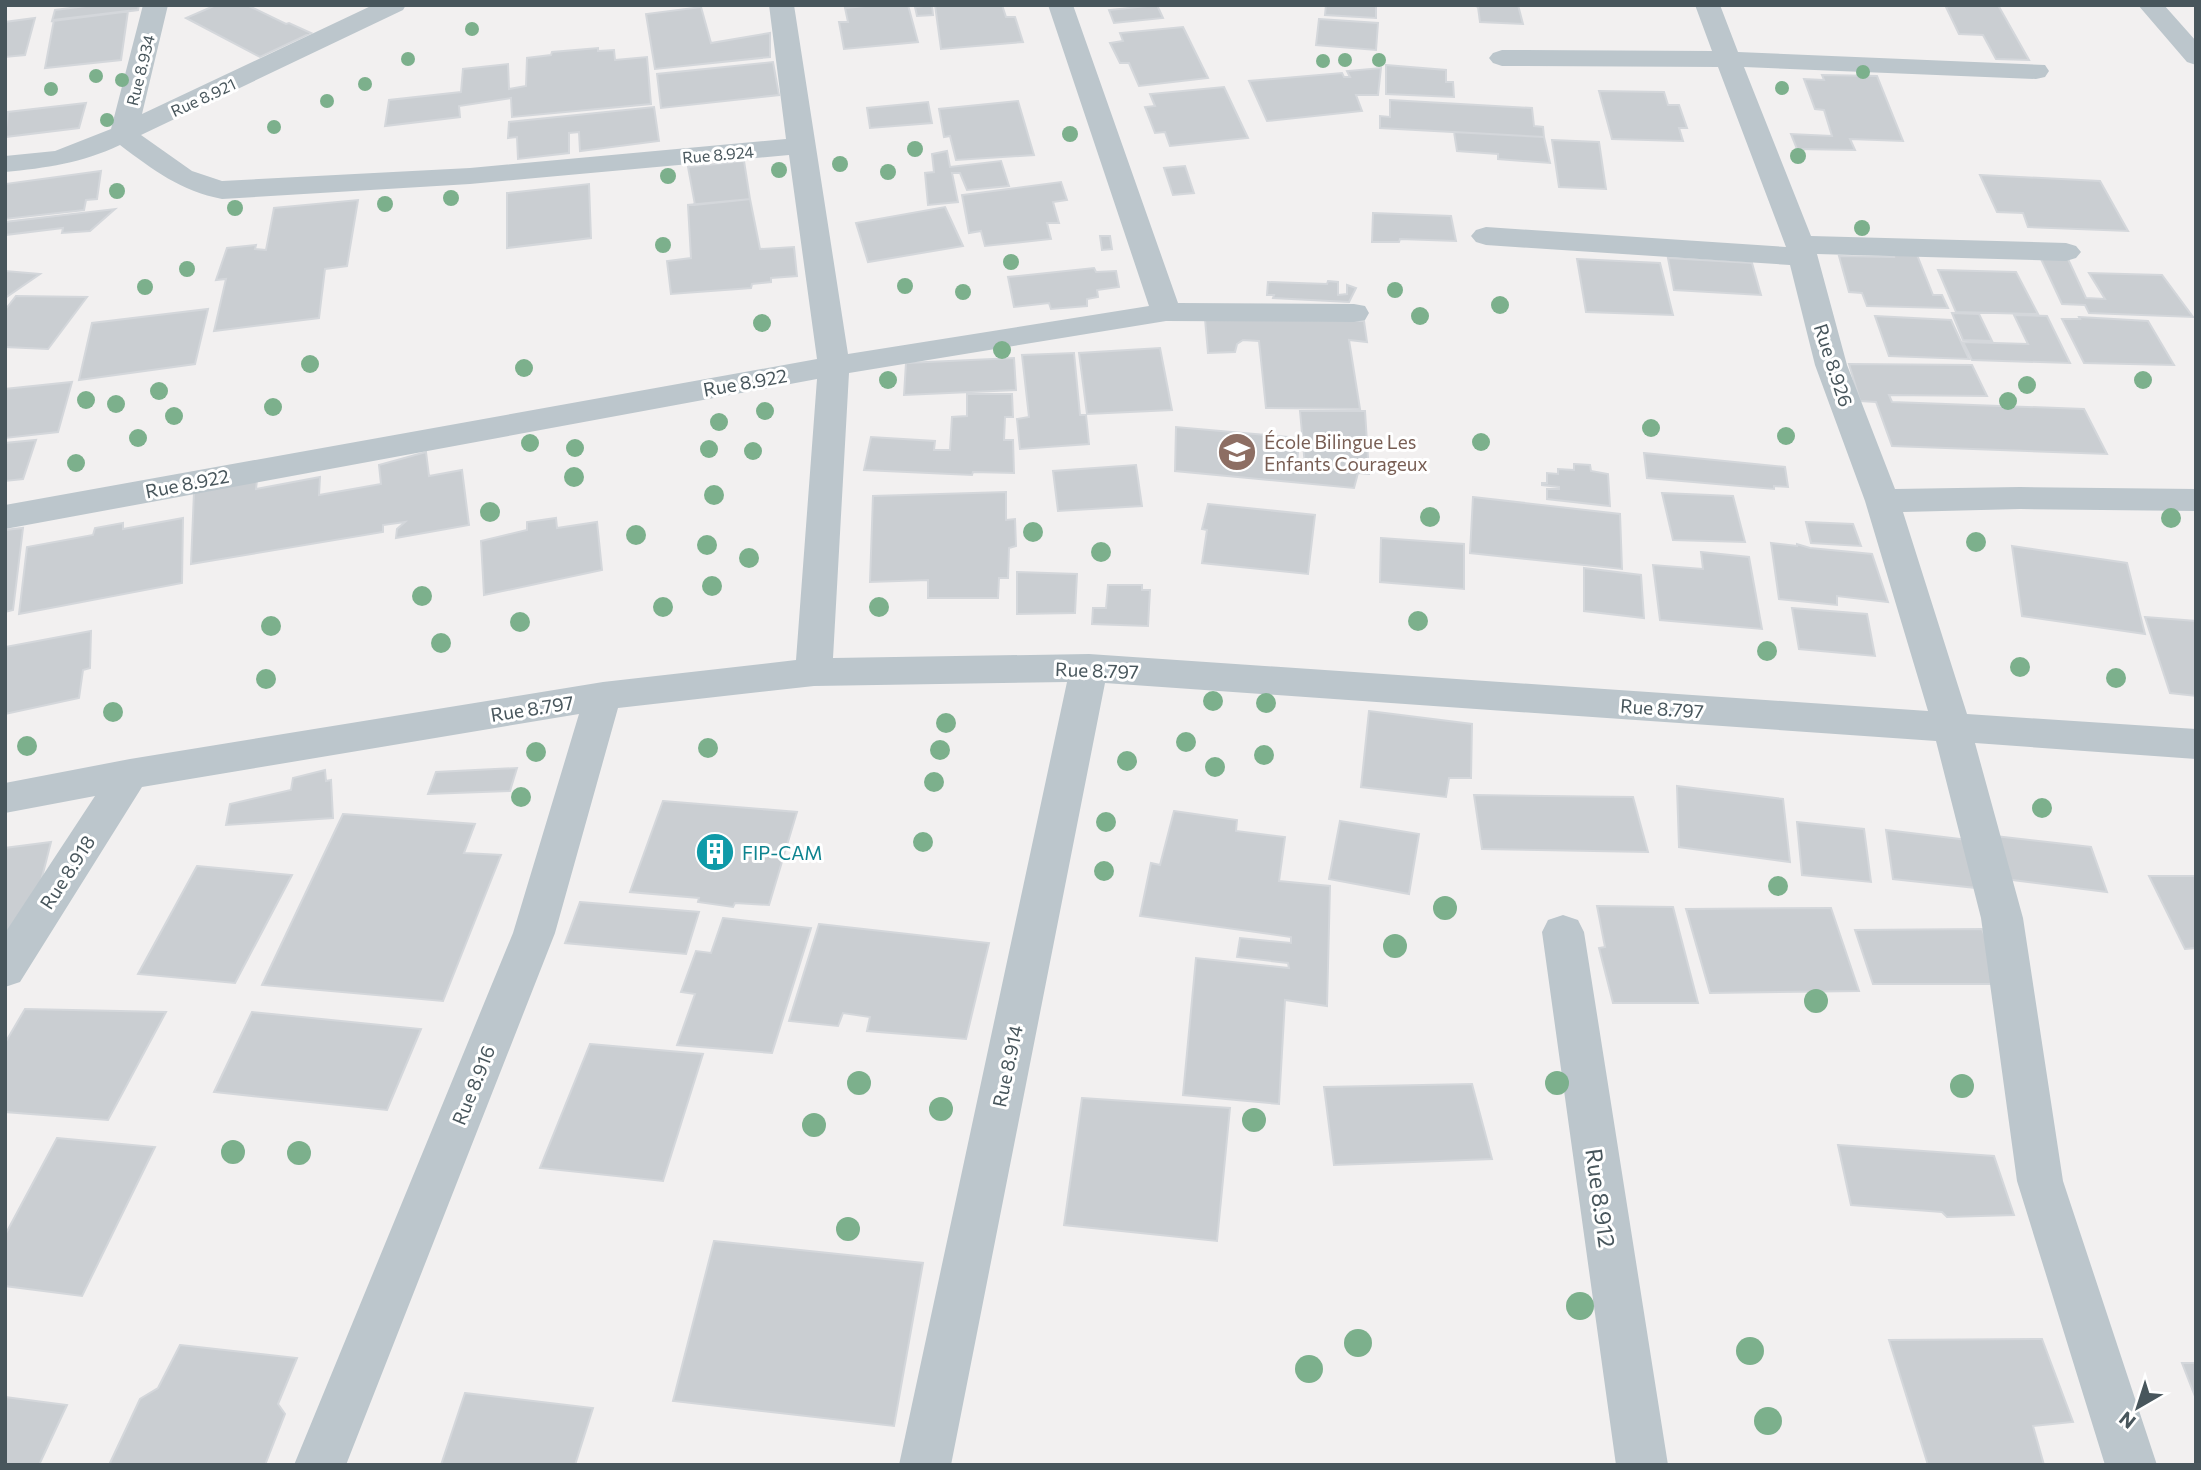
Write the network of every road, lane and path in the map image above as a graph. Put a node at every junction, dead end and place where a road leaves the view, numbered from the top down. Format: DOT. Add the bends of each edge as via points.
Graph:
graph roads {
  1 [pos="156,5"];
  2 [pos="394,5"];
  3 [pos="781,5"];
  4 [pos="1060,5"];
  5 [pos="1707,5"];
  6 [pos="2150,5"];
  7 [pos="2196,57"];
  8 [pos="1502,58"];
  9 [pos="1728,59"];
  10 [pos="2036,71"];
  11 [pos="124,135"];
  12 [pos="801,146"];
  13 [pos="5,164"];
  14 [pos="1486,236"];
  15 [pos="1801,251"];
  16 [pos="2066,252"];
  17 [pos="1166,312"];
  18 [pos="1354,313"];
  19 [pos="834,366"];
  20 [pos="2196,500"];
  21 [pos="1882,501"];
  22 [pos="5,517"];
  23 [pos="1089,668"];
  24 [pos="814,672"];
  25 [pos="603,696"];
  26 [pos="1952,728"];
  27 [pos="2196,744"];
  28 [pos="130,774"];
  29 [pos="5,798"];
  30 [pos="1563,932"];
  31 [pos="5,970"];
  32 [pos="320,1465"];
  33 [pos="925,1465"];
  34 [pos="1642,1465"];
  35 [pos="2131,1465"];
  1 -- 11 [label="street, Rue 8.934"];
  2 -- 11 [label="street, Rue 8.921"];
  3 -- 12 [label="street"];
  4 -- 17 [label="street"];
  5 -- 9 [label="street, Rue 8.926"];
  6 -- 7 [label="street"];
  8 -- 9 [label="street"];
  9 -- 10 [label="street"];
  9 -- 15 [label="street, Rue 8.926"];
  11 -- 12 [label="street, Rue 8.924" via="186,181 222,190 470,176"];
  11 -- 13 [label="street, Rue 8.921" via="58,159"];
  12 -- 19 [label="street"];
  14 -- 15 [label="street"];
  15 -- 16 [label="street"];
  15 -- 21 [label="street, Rue 8.926" via="1831,365"];
  17 -- 18 [label="street, Rue 8.922"];
  17 -- 19 [label="street, Rue 8.922"];
  19 -- 22 [label="street, Rue 8.922"];
  19 -- 24 [label="street"];
  20 -- 21 [label="street"];
  21 -- 26 [label="street, Rue 8.926"];
  23 -- 24 [label="street, Rue 8.797"];
  23 -- 26 [label="street, Rue 8.797"];
  23 -- 33 [label="street, Rue 8.914"];
  24 -- 25 [label="street, Rue 8.797"];
  25 -- 28 [label="street, Rue 8.797"];
  25 -- 32 [label="street, Rue 8.916" via="534,933"];
  26 -- 27 [label="street, Rue 8.797"];
  26 -- 35 [label="street, Rue 8.926" via="2002,918 2040,1181"];
  28 -- 29 [label="street, Rue 8.797"];
  28 -- 31 [label="street, Rue 8.918"];
  30 -- 34 [label="street, Rue 8.912"];
}
